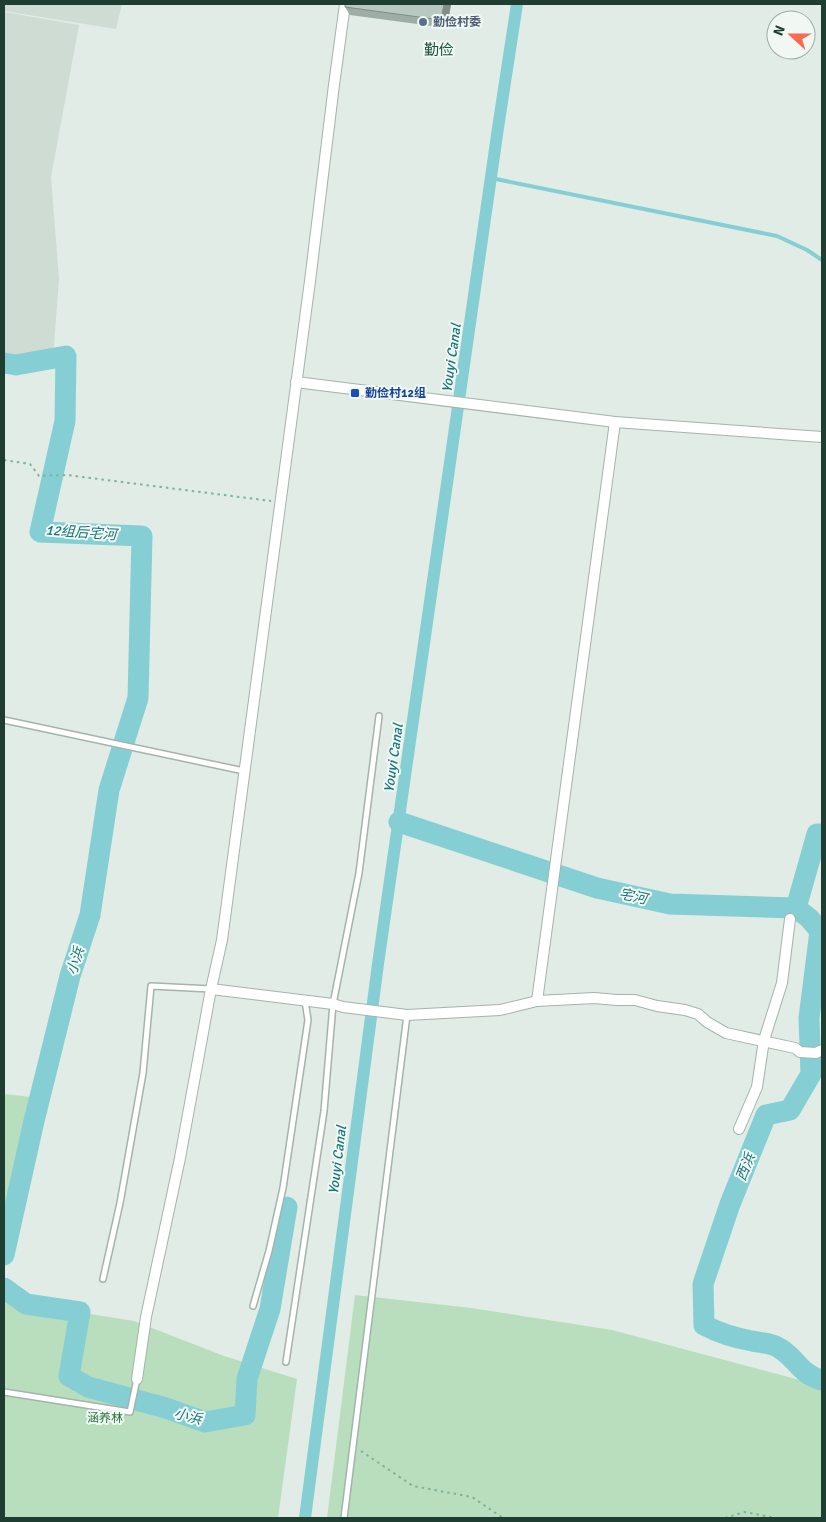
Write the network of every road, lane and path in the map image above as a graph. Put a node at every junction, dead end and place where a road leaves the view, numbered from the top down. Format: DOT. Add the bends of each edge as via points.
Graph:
graph roads {
  1 [pos="345,4"];
  2 [pos="296,382"];
  3 [pos="615,422"];
  4 [pos="822,437"];
  5 [pos="4,460"];
  6 [pos="281,502"];
  7 [pos="379,716"];
  8 [pos="4,720"];
  9 [pos="244,771"];
  10 [pos="790,918"];
  11 [pos="211,989"];
  12 [pos="305,1000"];
  13 [pos="537,1001"];
  14 [pos="338,1005"];
  15 [pos="407,1015"];
  16 [pos="764,1040"];
  17 [pos="815,1052"];
  18 [pos="739,1129"];
  19 [pos="103,1279"];
  20 [pos="253,1306"];
  21 [pos="286,1362"];
  22 [pos="136,1379"];
  23 [pos="4,1392"];
  24 [pos="353,1446"];
  25 [pos="344,1518"];
  26 [pos="503,1518"];
  27 [pos="725,1518"];
  28 [pos="776,1518"];
  1 -- 2 [label="street"];
  2 -- 3 [label="street"];
  2 -- 6 [label="street"];
  3 -- 4 [label="street"];
  3 -- 13 [label="street"];
  5 -- 6 [label="path" via="30,464 39,476 66,475"];
  6 -- 9 [label="street"];
  7 -- 14 [label="lane"];
  8 -- 9 [label="lane"];
  9 -- 11 [label="street" via="222,940"];
  10 -- 16 [label="street" via="782,983"];
  11 -- 12 [label="street"];
  11 -- 19 [label="lane" via="151,986 143,1073"];
  11 -- 22 [label="street"];
  12 -- 14 [label="street"];
  12 -- 20 [label="lane" via="308,1020 282,1188"];
  13 -- 15 [label="street" via="500,1010"];
  13 -- 16 [label="street" via="635,1000 698,1014 726,1033"];
  14 -- 15 [label="street"];
  14 -- 21 [label="lane"];
  15 -- 24 [label="lane"];
  16 -- 17 [label="street" via="800,1052"];
  16 -- 18 [label="street" via="757,1088"];
  22 -- 23 [label="lane" via="130,1412"];
  24 -- 25 [label="lane"];
  24 -- 26 [label="path" via="413,1486 472,1497"];
  27 -- 28 [label="path" via="745,1512"];
}
